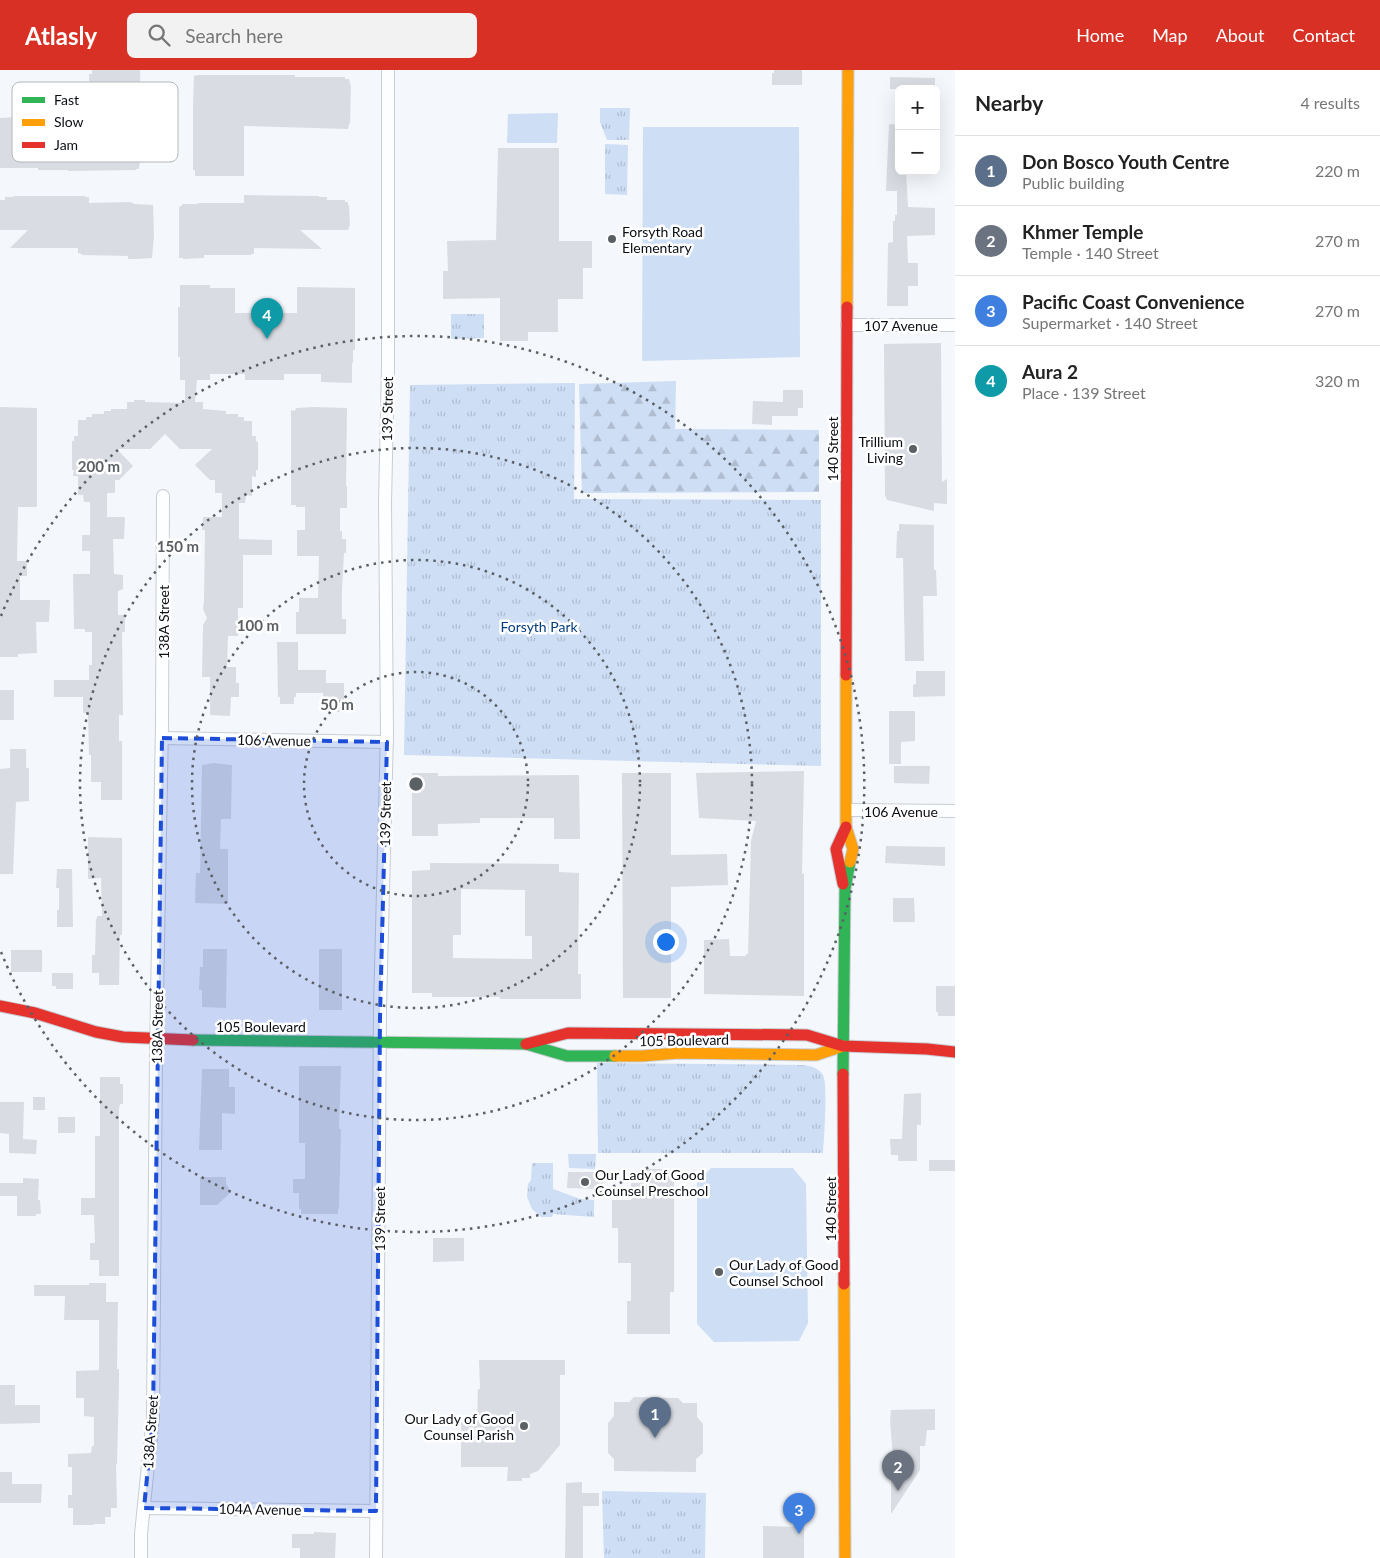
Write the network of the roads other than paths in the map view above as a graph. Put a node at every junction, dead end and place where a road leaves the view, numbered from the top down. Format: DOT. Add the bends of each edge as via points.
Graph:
graph roads {
  1 [pos="388,70"];
  2 [pos="848,70"];
  3 [pos="847,325"];
  4 [pos="955,325"];
  5 [pos="163,496"];
  6 [pos="162,738"];
  7 [pos="386,742"];
  8 [pos="847,810"];
  9 [pos="955,811"];
  10 [pos="846,827"];
  11 [pos="844,889"];
  12 [pos="0,1006"];
  13 [pos="157,1039"];
  14 [pos="379,1041"];
  15 [pos="526,1044"];
  16 [pos="843,1046"];
  17 [pos="955,1052"];
  18 [pos="144,1508"];
  19 [pos="376,1510"];
  20 [pos="141,1558"];
  21 [pos="376,1558"];
  22 [pos="845,1558"];
  1 -- 7 [label="street, 139 Street"];
  2 -- 3 [label="main road, 140 Street"];
  3 -- 4 [label="street, 107 Avenue"];
  3 -- 8 [label="main road, 140 Street"];
  5 -- 6 [label="street, 138A Street"];
  6 -- 7 [label="street, 106 Avenue"];
  6 -- 13 [label="street, 138A Street"];
  7 -- 14 [label="street, 139 Street"];
  8 -- 9 [label="street, 106 Avenue"];
  8 -- 10 [label="main road, 140 Street"];
  10 -- 11 [label="main road, 140 Street" via="853,848"];
  10 -- 11 [label="main road, 140 Street" via="836,848"];
  11 -- 16 [label="main road, 140 Street"];
  12 -- 13 [label="main road, 105 Boulevard" via="96,1032"];
  13 -- 14 [label="main road, 105 Boulevard"];
  13 -- 18 [label="street, 138A Street" via="153,1417"];
  14 -- 15 [label="main road, 105 Boulevard"];
  14 -- 19 [label="street, 139 Street"];
  15 -- 16 [label="main road, 105 Boulevard" via="568,1033 598,1033 807,1035"];
  15 -- 16 [label="main road, 105 Boulevard" via="567,1056 678,1053 816,1055"];
  16 -- 17 [label="main road, 105 Boulevard"];
  16 -- 22 [label="main road, 140 Street"];
  18 -- 19 [label="street, 104A Avenue"];
  18 -- 20 [label="street, 138A Street"];
  19 -- 21 [label="street, 139 Street"];
}
